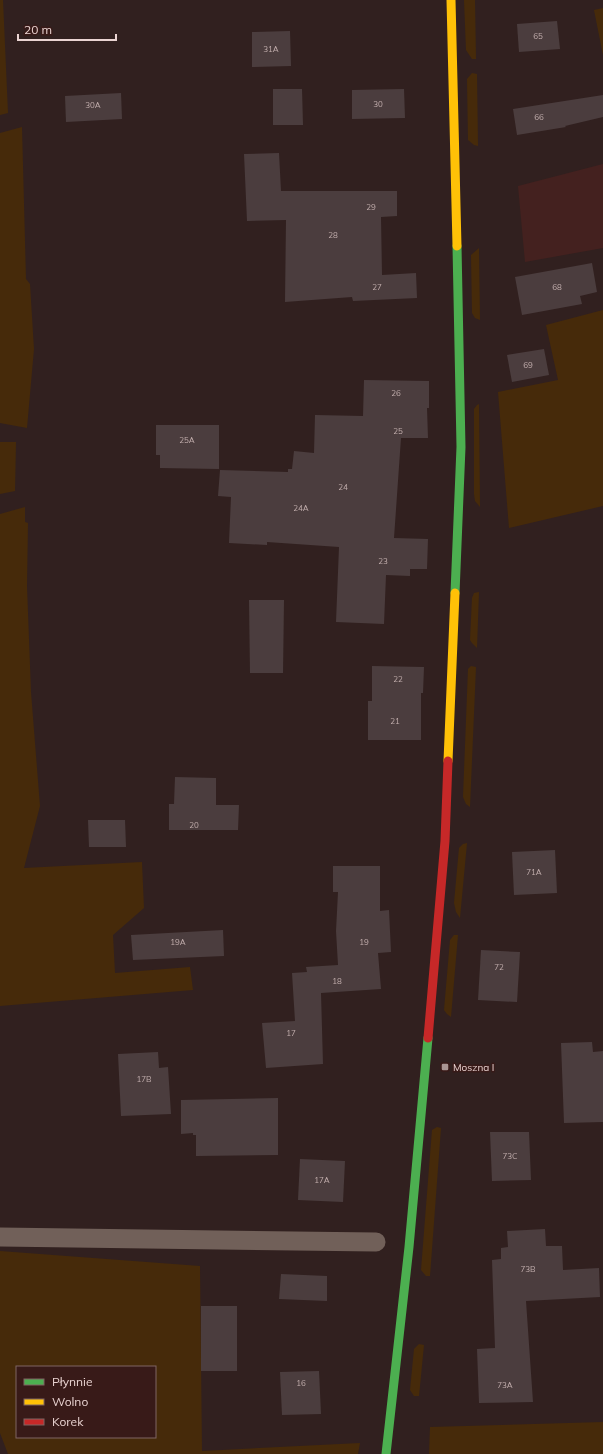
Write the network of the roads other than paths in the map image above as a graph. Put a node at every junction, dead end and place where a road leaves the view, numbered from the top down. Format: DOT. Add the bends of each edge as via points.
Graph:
graph roads {
  1 [pos="450,0"];
  2 [pos="0,1238"];
  3 [pos="376,1242"];
  4 [pos="386,1454"];
  1 -- 4 [label="street" via="461,447 445,841 409,1247"];
  2 -- 3 [label="lane"];
}
